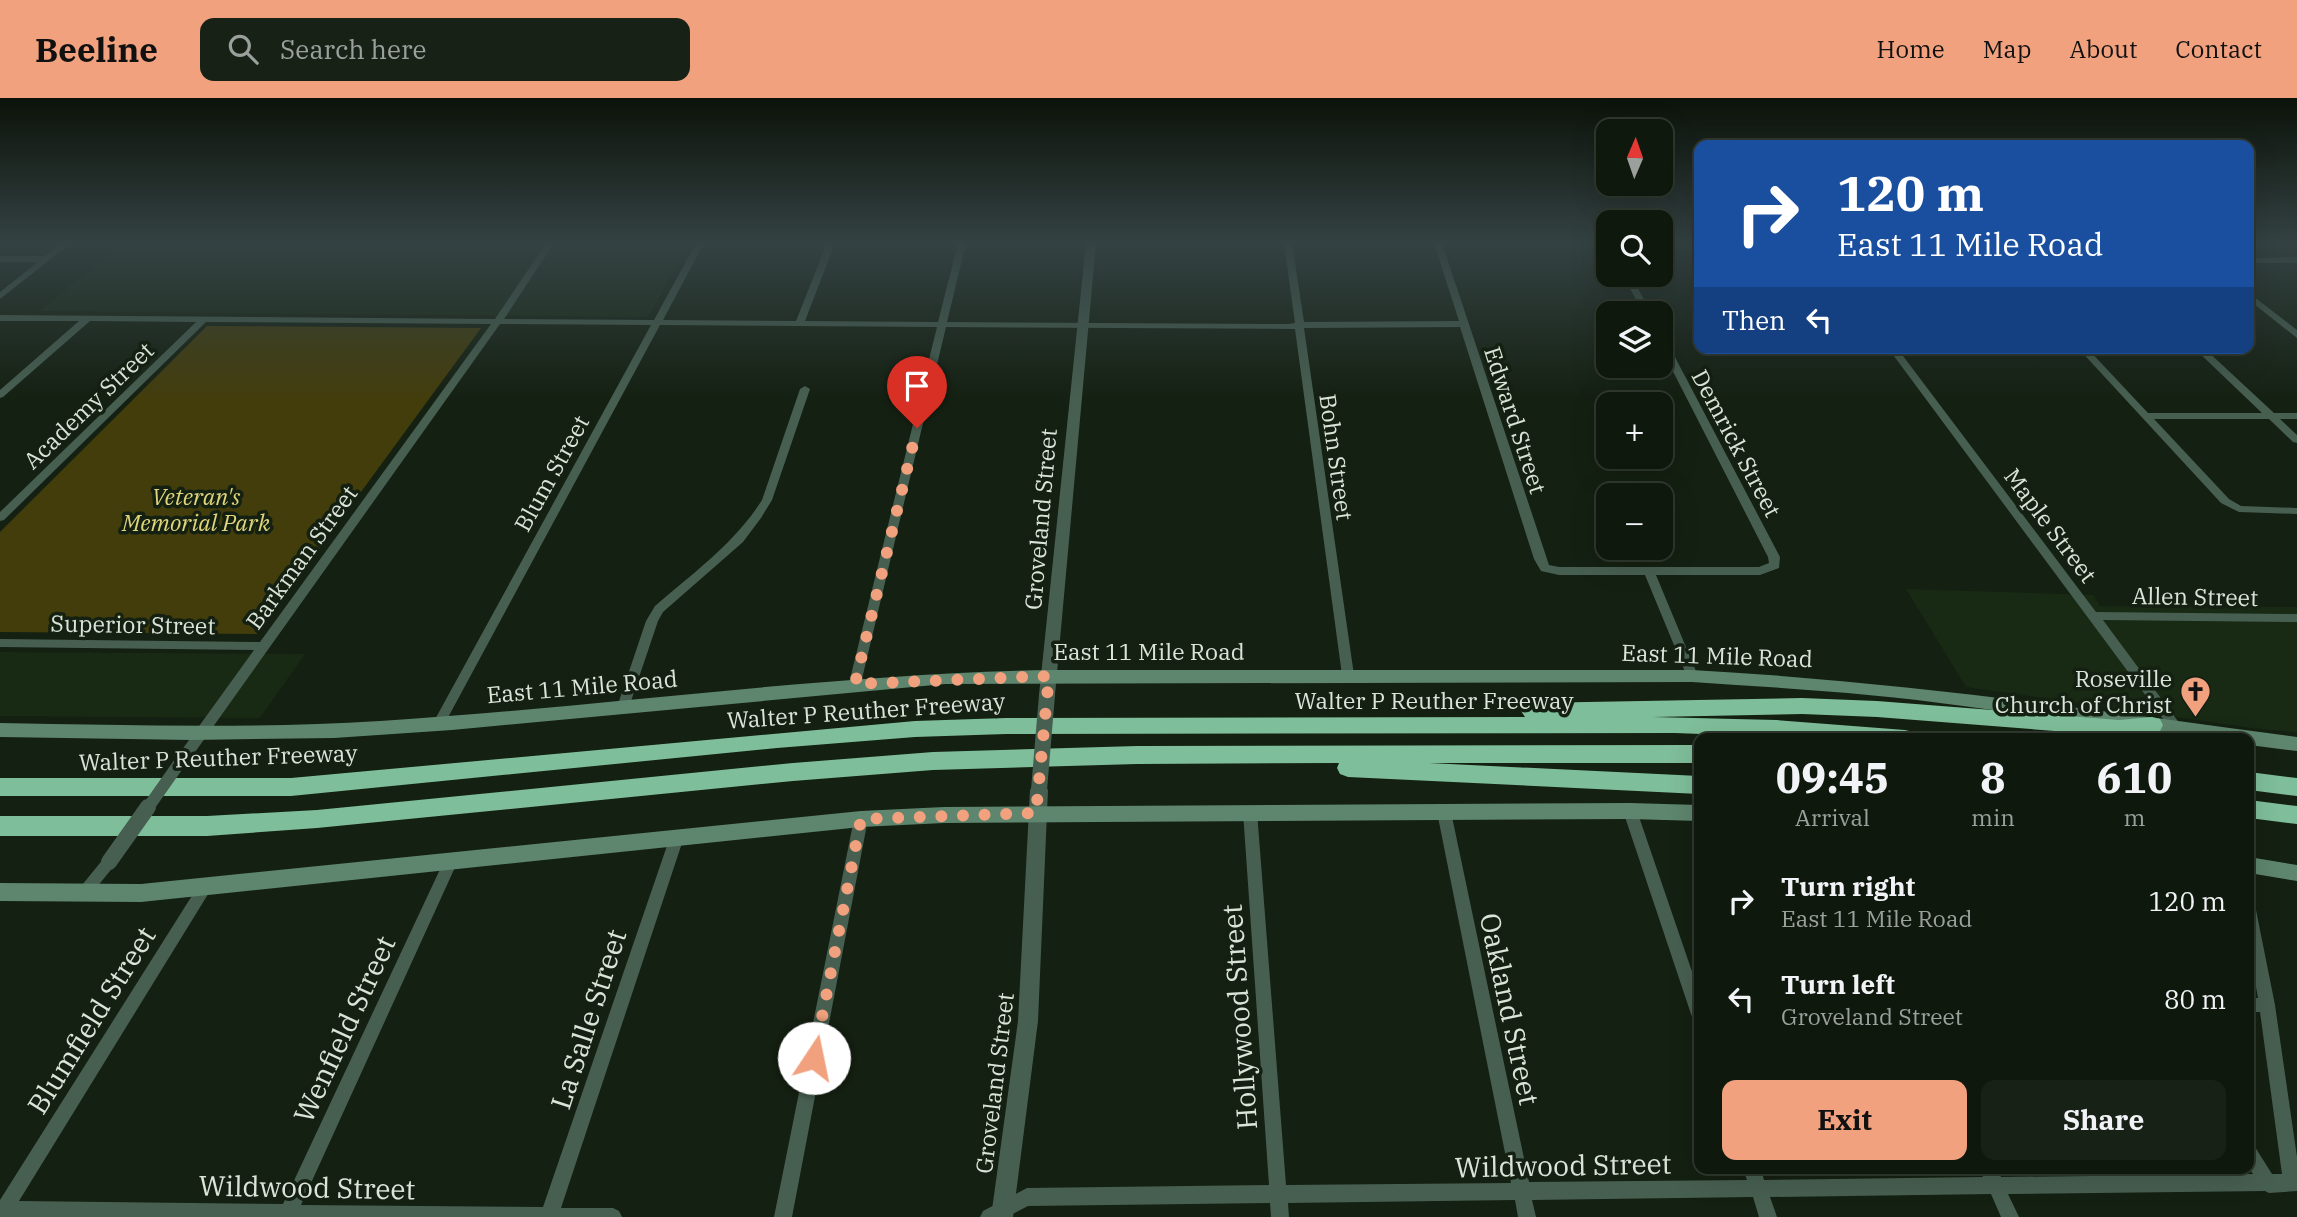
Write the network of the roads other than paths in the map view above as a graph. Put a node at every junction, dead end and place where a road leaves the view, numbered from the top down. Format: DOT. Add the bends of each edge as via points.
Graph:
graph roads {
  1 [pos="515,295"];
  2 [pos="671,295"];
  3 [pos="810,295"];
  4 [pos="949,295"];
  5 [pos="1086,295"];
  6 [pos="1295,295"];
  7 [pos="1455,295"];
  8 [pos="2254,300"];
  9 [pos="0,318"];
  10 [pos="87,319"];
  11 [pos="203,320"];
  12 [pos="497,322"];
  13 [pos="656,323"];
  14 [pos="799,324"];
  15 [pos="1465,324"];
  16 [pos="942,325"];
  17 [pos="1083,326"];
  18 [pos="1299,326"];
  19 [pos="2297,335"];
  20 [pos="1896,354"];
  21 [pos="2088,354"];
  22 [pos="2205,354"];
  23 [pos="1673,363"];
  24 [pos="805,389"];
  25 [pos="0,395"];
  26 [pos="2147,416"];
  27 [pos="2272,416"];
  28 [pos="2297,416"];
  29 [pos="2297,440"];
  30 [pos="2233,507"];
  31 [pos="2297,511"];
  32 [pos="0,518"];
  33 [pos="1649,571"];
  34 [pos="2093,616"];
  35 [pos="2297,618"];
  36 [pos="0,643"];
  37 [pos="265,646"];
  38 [pos="1348,675"];
  39 [pos="1049,676"];
  40 [pos="1692,676"];
  41 [pos="855,684"];
  42 [pos="623,707"];
  43 [pos="439,723"];
  44 [pos="2151,725"];
  45 [pos="1310,726"];
  46 [pos="2177,728"];
  47 [pos="0,730"];
  48 [pos="201,732"];
  49 [pos="1840,733"];
  50 [pos="2214,733"];
  51 [pos="2254,738"];
  52 [pos="2297,744"];
  53 [pos="1694,754"];
  54 [pos="1081,757"];
  55 [pos="2254,782"];
  56 [pos="1694,785"];
  57 [pos="2297,787"];
  58 [pos="0,788"];
  59 [pos="2254,810"];
  60 [pos="1630,811"];
  61 [pos="1250,812"];
  62 [pos="1444,812"];
  63 [pos="1036,813"];
  64 [pos="1694,813"];
  65 [pos="2297,815"];
  66 [pos="861,819"];
  67 [pos="0,826"];
  68 [pos="677,837"];
  69 [pos="450,863"];
  70 [pos="2254,865"];
  71 [pos="2297,873"];
  72 [pos="205,887"];
  73 [pos="0,892"];
  74 [pos="83,894"];
  75 [pos="2254,936"];
  76 [pos="1694,999"];
  77 [pos="2254,1004"];
  78 [pos="2267,1005"];
  79 [pos="2254,1161"];
  80 [pos="1754,1174"];
  81 [pos="1990,1174"];
  82 [pos="2295,1182"];
  83 [pos="2269,1184"];
  84 [pos="1996,1187"];
  85 [pos="1759,1189"];
  86 [pos="1522,1192"];
  87 [pos="1279,1195"];
  88 [pos="1,1212"];
  89 [pos="998,1214"];
  90 [pos="287,1215"];
  91 [pos="550,1217"];
  92 [pos="613,1217"];
  93 [pos="783,1217"];
  94 [pos="1280,1217"];
  95 [pos="1527,1217"];
  96 [pos="1768,1217"];
  97 [pos="2010,1217"];
  1 -- 12 [label="street, Barkman Street"];
  2 -- 13 [label="street, Blum Street"];
  3 -- 14 [label="street"];
  4 -- 16 [label="street"];
  5 -- 17 [label="street, Groveland Street"];
  6 -- 18 [label="street, Bohn Street"];
  7 -- 15 [label="street, Edward Street"];
  8 -- 19 [label="street"];
  9 -- 10 [label="street"];
  10 -- 11 [label="street"];
  10 -- 25 [label="street"];
  11 -- 12 [label="street"];
  11 -- 32 [label="street, Academy Street"];
  12 -- 13 [label="street"];
  12 -- 37 [label="street, Barkman Street"];
  13 -- 14 [label="street"];
  13 -- 43 [label="street, Blum Street"];
  14 -- 16 [label="street"];
  15 -- 18 [label="street"];
  15 -- 33 [label="street, Edward Street" via="1545,568"];
  16 -- 17 [label="street"];
  16 -- 41 [label="street"];
  17 -- 18 [label="street"];
  17 -- 39 [label="street, Groveland Street"];
  18 -- 38 [label="street, Bohn Street"];
  20 -- 34 [label="street, Maple Street"];
  21 -- 26 [label="street"];
  22 -- 27 [label="street"];
  23 -- 33 [label="street, Demrick Street" via="1775,565 1760,570"];
  24 -- 42 [label="street" via="767,500 739,539 659,609"];
  26 -- 27 [label="street"];
  26 -- 30 [label="street"];
  27 -- 28 [label="street"];
  27 -- 29 [label="street"];
  30 -- 31 [label="street"];
  33 -- 40 [label="street"];
  34 -- 35 [label="street, Allen Street"];
  34 -- 46 [label="street, Maple Street"];
  36 -- 37 [label="street, Superior Street"];
  37 -- 48 [label="street, Barkman Street"];
  38 -- 39 [label="main road, East 11 Mile Road"];
  38 -- 40 [label="main road, East 11 Mile Road"];
  39 -- 41 [label="main road, East 11 Mile Road"];
  39 -- 63 [label="street, Groveland Street, bridge"];
  40 -- 44 [label="main road, East 11 Mile Road" via="1874,689"];
  41 -- 42 [label="main road, East 11 Mile Road"];
  42 -- 43 [label="main road, East 11 Mile Road"];
  43 -- 48 [label="main road, East 11 Mile Road"];
  44 -- 45 [label="highway" via="2119,728 1802,706 1392,716"];
  44 -- 46 [label="main road, East 11 Mile Road"];
  45 -- 49 [label="highway, Walter P Reuther Freeway" via="1675,725"];
  45 -- 58 [label="highway, Walter P Reuther Freeway" via="915,729 291,787"];
  46 -- 50 [label="main road, East 11 Mile Road"];
  47 -- 48 [label="main road, East 11 Mile Road"];
  48 -- 74 [label="street, Barkman Street, bridge"];
  51 -- 52 [label="main road, East 11 Mile Road"];
  53 -- 54 [label="highway"];
  54 -- 56 [label="highway" via="1136,767 1328,767"];
  54 -- 67 [label="highway" via="845,767 317,820"];
  55 -- 57 [label="highway"];
  59 -- 65 [label="highway"];
  60 -- 62 [label="main road"];
  60 -- 64 [label="main road"];
  60 -- 76 [label="street"];
  61 -- 62 [label="main road"];
  61 -- 63 [label="main road"];
  61 -- 87 [label="street, Hollywood Street"];
  62 -- 86 [label="street, Oakland Street"];
  63 -- 66 [label="main road"];
  63 -- 89 [label="street, Groveland Street" via="1028,1021"];
  66 -- 68 [label="main road"];
  66 -- 93 [label="street"];
  68 -- 69 [label="main road"];
  68 -- 91 [label="street, La Salle Street"];
  69 -- 72 [label="main road"];
  69 -- 90 [label="street, Wenfield Street"];
  70 -- 71 [label="main road"];
  72 -- 74 [label="main road"];
  72 -- 88 [label="street, Blumfield Street"];
  73 -- 74 [label="main road"];
  75 -- 78 [label="street"];
  77 -- 78 [label="street"];
  78 -- 82 [label="street"];
  79 -- 83 [label="street"];
  80 -- 85 [label="street"];
  81 -- 84 [label="street"];
  82 -- 83 [label="street, Wildwood Street"];
  83 -- 84 [label="street, Wildwood Street"];
  84 -- 85 [label="street, Wildwood Street"];
  84 -- 97 [label="street"];
  85 -- 86 [label="street, Wildwood Street"];
  85 -- 96 [label="street"];
  86 -- 87 [label="street, Wildwood Street"];
  86 -- 95 [label="street, Oakland Street"];
  87 -- 89 [label="street, Wildwood Street" via="1027,1197"];
  87 -- 94 [label="street, Hollywood Street"];
  88 -- 90 [label="street, Wildwood Street"];
  90 -- 91 [label="street, Wildwood Street"];
  91 -- 92 [label="street, Wildwood Street"];
}
